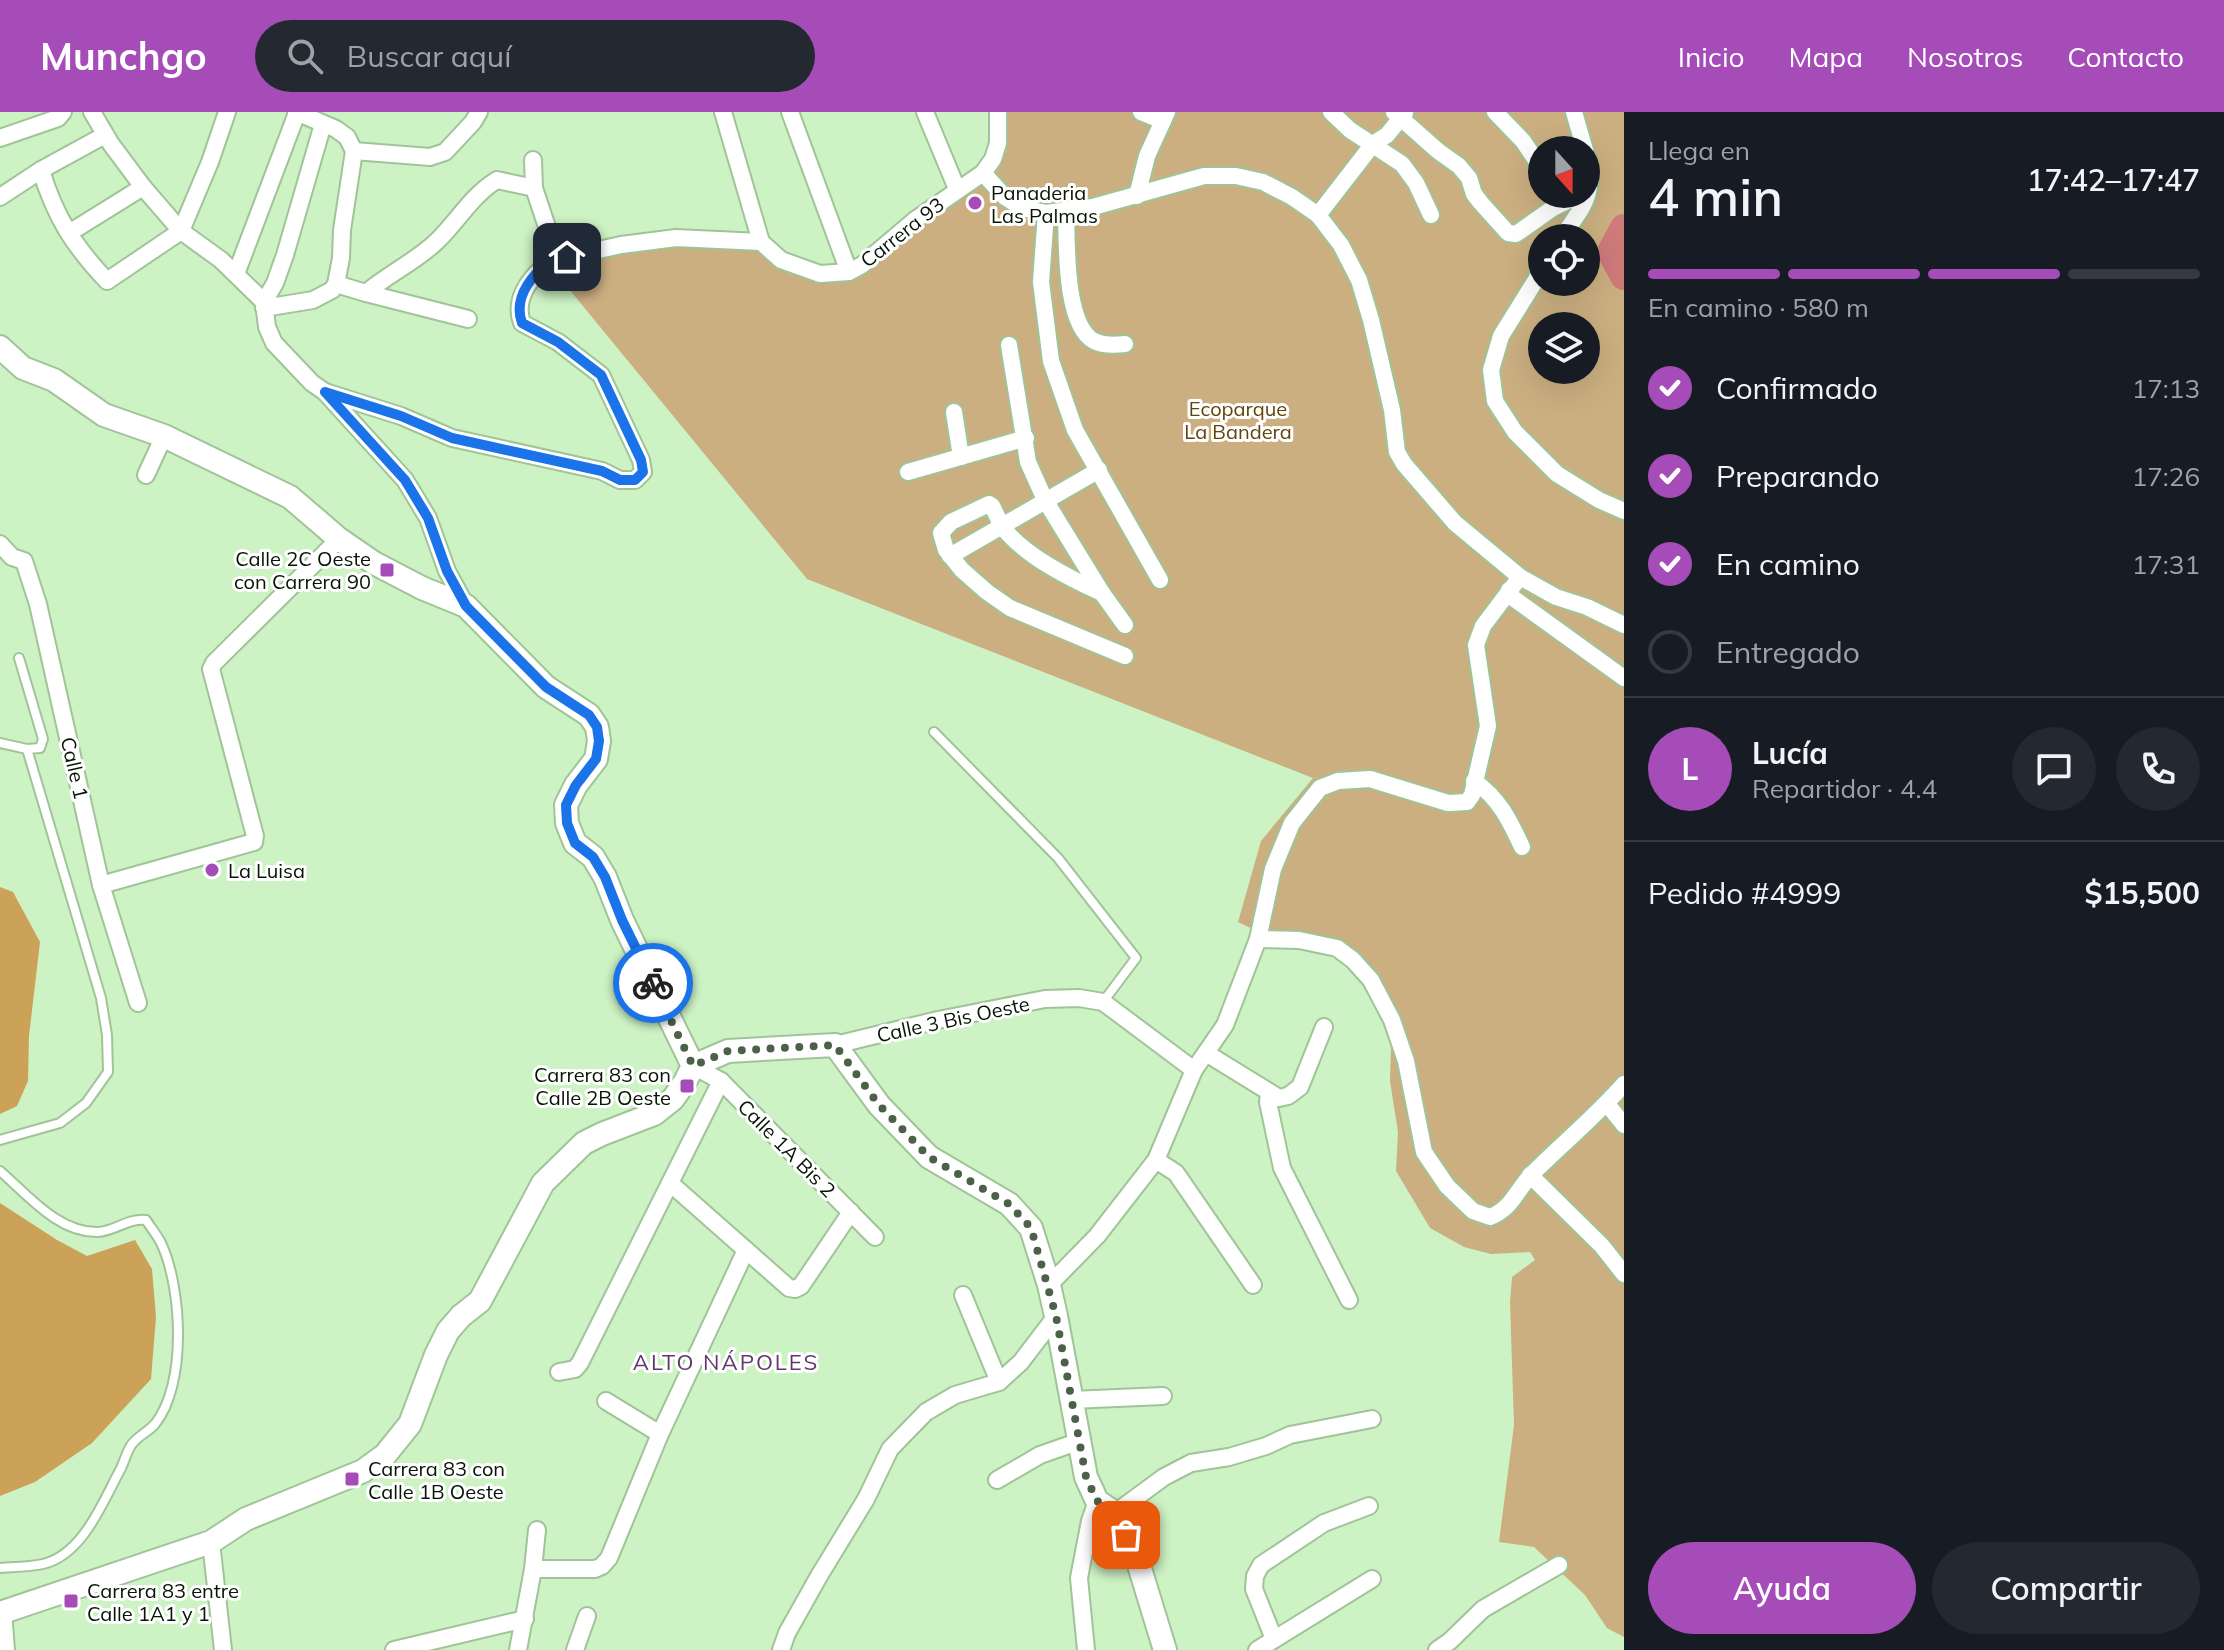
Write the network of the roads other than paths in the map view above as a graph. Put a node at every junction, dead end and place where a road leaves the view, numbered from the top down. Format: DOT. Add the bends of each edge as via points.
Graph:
graph roads {
  1 [pos="63,112"];
  2 [pos="92,112"];
  3 [pos="227,112"];
  4 [pos="296,112"];
  5 [pos="479,112"];
  6 [pos="723,112"];
  7 [pos="790,112"];
  8 [pos="925,112"];
  9 [pos="1011,112"];
  10 [pos="1141,112"];
  11 [pos="1331,112"];
  12 [pos="1495,112"];
  13 [pos="1574,112"];
  14 [pos="1400,114"];
  15 [pos="1165,116"];
  16 [pos="998,119"];
  17 [pos="323,124"];
  18 [pos="105,135"];
  19 [pos="1580,136"];
  20 [pos="0,138"];
  21 [pos="1373,144"];
  22 [pos="1528,148"];
  23 [pos="354,151"];
  24 [pos="533,160"];
  25 [pos="41,170"];
  26 [pos="983,173"];
  27 [pos="143,187"];
  28 [pos="534,188"];
  29 [pos="957,189"];
  30 [pos="1137,196"];
  31 [pos="0,197"];
  32 [pos="1549,208"];
  33 [pos="1066,211"];
  34 [pos="1046,213"];
  35 [pos="1318,215"];
  36 [pos="1431,215"];
  37 [pos="181,231"];
  38 [pos="69,233"];
  39 [pos="761,242"];
  40 [pos="553,257"];
  41 [pos="849,272"];
  42 [pos="236,274"];
  43 [pos="336,284"];
  44 [pos="366,293"];
  45 [pos="1528,293"];
  46 [pos="264,305"];
  47 [pos="468,319"];
  48 [pos="1125,344"];
  49 [pos="1009,345"];
  50 [pos="0,347"];
  51 [pos="325,392"];
  52 [pos="954,412"];
  53 [pos="164,436"];
  54 [pos="1026,438"];
  55 [pos="961,457"];
  56 [pos="1099,470"];
  57 [pos="908,472"];
  58 [pos="146,475"];
  59 [pos="1045,500"];
  60 [pos="1624,511"];
  61 [pos="1002,527"];
  62 [pos="339,539"];
  63 [pos="0,544"];
  64 [pos="950,556"];
  65 [pos="1160,580"];
  66 [pos="1514,584"];
  67 [pos="1102,593"];
  68 [pos="466,606"];
  69 [pos="1125,625"];
  70 [pos="1624,625"];
  71 [pos="1125,656"];
  72 [pos="19,658"];
  73 [pos="1624,678"];
  74 [pos="934,732"];
  75 [pos="0,743"];
  76 [pos="27,749"];
  77 [pos="1474,781"];
  78 [pos="1522,847"];
  79 [pos="101,885"];
  80 [pos="1258,939"];
  81 [pos="1103,1002"];
  82 [pos="138,1003"];
  83 [pos="1324,1027"];
  84 [pos="835,1045"];
  85 [pos="1206,1053"];
  86 [pos="693,1066"];
  87 [pos="1194,1070"];
  88 [pos="721,1081"];
  89 [pos="1624,1084"];
  90 [pos="1269,1092"];
  91 [pos="1607,1104"];
  92 [pos="1624,1125"];
  93 [pos="0,1140"];
  94 [pos="1156,1160"];
  95 [pos="0,1171"];
  96 [pos="1530,1175"];
  97 [pos="670,1183"];
  98 [pos="851,1212"];
  99 [pos="875,1237"];
  100 [pos="746,1250"];
  101 [pos="1624,1274"];
  102 [pos="1049,1285"];
  103 [pos="1253,1285"];
  104 [pos="963,1295"];
  105 [pos="1349,1300"];
  106 [pos="1056,1316"];
  107 [pos="559,1372"];
  108 [pos="999,1382"];
  109 [pos="1163,1396"];
  110 [pos="1071,1400"];
  111 [pos="606,1401"];
  112 [pos="1372,1419"];
  113 [pos="660,1434"];
  114 [pos="1080,1441"];
  115 [pos="997,1480"];
  116 [pos="1369,1506"];
  117 [pos="1106,1507"];
  118 [pos="537,1530"];
  119 [pos="211,1542"];
  120 [pos="1559,1565"];
  121 [pos="0,1568"];
  122 [pos="533,1569"];
  123 [pos="1372,1579"];
  124 [pos="2,1612"];
  125 [pos="587,1616"];
  126 [pos="525,1619"];
  127 [pos="1274,1639"];
  128 [pos="6,1650"];
  129 [pos="223,1650"];
  130 [pos="394,1650"];
  131 [pos="518,1650"];
  132 [pos="575,1650"];
  133 [pos="781,1650"];
  134 [pos="1086,1650"];
  135 [pos="1165,1650"];
  136 [pos="1257,1650"];
  137 [pos="1437,1650"];
  1 -- 20 [label="street"];
  2 -- 18 [label="street"];
  3 -- 37 [label="street"];
  4 -- 17 [label="street"];
  4 -- 42 [label="street"];
  5 -- 23 [label="street" via="445,152 430,157"];
  6 -- 39 [label="street"];
  7 -- 41 [label="street"];
  8 -- 29 [label="street"];
  9 -- 16 [label="street"];
  10 -- 15 [label="street"];
  11 -- 21 [label="street"];
  12 -- 22 [label="street"];
  13 -- 19 [label="street"];
  14 -- 21 [label="street" via="1387,135"];
  14 -- 32 [label="street" via="1459,166 1474,194 1508,233 1516,234"];
  15 -- 30 [label="street"];
  16 -- 26 [label="street" via="998,143"];
  17 -- 23 [label="street" via="347,137"];
  17 -- 46 [label="street" via="285,255"];
  18 -- 25 [label="street"];
  18 -- 27 [label="street"];
  21 -- 35 [label="street"];
  21 -- 36 [label="street" via="1402,164"];
  23 -- 43 [label="street"];
  24 -- 28 [label="street"];
  25 -- 31 [label="street"];
  25 -- 38 [label="street"];
  26 -- 29 [label="street, Carrera 93"];
  26 -- 34 [label="street" via="1022,208"];
  27 -- 37 [label="street"];
  27 -- 38 [label="street"];
  28 -- 40 [label="street"];
  28 -- 44 [label="street" via="497,180 485,187 436,242"];
  29 -- 41 [label="street, Carrera 93"];
  30 -- 33 [label="street"];
  30 -- 35 [label="street" via="1204,176 1236,176 1263,182"];
  33 -- 34 [label="street"];
  33 -- 48 [label="street" via="1068,280 1082,329 1094,342"];
  34 -- 56 [label="street" via="1041,282 1051,361 1075,430"];
  35 -- 66 [label="street" via="1359,280 1392,410 1397,452"];
  37 -- 38 [label="street" via="107,281"];
  37 -- 42 [label="street"];
  39 -- 40 [label="street" via="676,238"];
  39 -- 41 [label="street, Carrera 93" via="781,260 820,274"];
  40 -- 51 [label="street" via="532,276 520,302 522,323 601,375 641,460 643,472 635,480 452,438"];
  42 -- 46 [label="street"];
  43 -- 44 [label="street"];
  43 -- 46 [label="street" via="313,300"];
  44 -- 47 [label="street"];
  45 -- 60 [label="street" via="1501,336 1491,370 1495,401 1515,432 1557,474"];
  46 -- 51 [label="street" via="274,343"];
  49 -- 54 [label="street"];
  50 -- 53 [label="street" via="23,368 54,380 104,415"];
  51 -- 68 [label="street" via="405,480 428,518"];
  52 -- 55 [label="street"];
  53 -- 58 [label="street"];
  53 -- 62 [label="street" via="290,497"];
  54 -- 55 [label="street"];
  54 -- 59 [label="street" via="1028,462"];
  55 -- 57 [label="street"];
  56 -- 59 [label="street"];
  56 -- 65 [label="street"];
  59 -- 61 [label="street"];
  59 -- 67 [label="street"];
  61 -- 64 [label="street"];
  61 -- 64 [label="street" via="989,504 951,522 941,533"];
  61 -- 67 [label="street" via="1026,550"];
  62 -- 68 [label="street" via="374,563"];
  62 -- 79 [label="street" via="211,669 254,842"];
  63 -- 79 [label="street, Calle 1" via="24,561 31,580"];
  64 -- 71 [label="street" via="1010,608"];
  66 -- 70 [label="street"];
  66 -- 73 [label="street" via="1513,598"];
  66 -- 77 [label="street" via="1483,626 1476,645 1488,726"];
  67 -- 69 [label="street"];
  68 -- 86 [label="street" via="546,687 589,715 597,727 596,759 566,805 567,823 575,843 593,857 605,877"];
  72 -- 76 [label="lane" via="43,739 40,748"];
  74 -- 81 [label="lane" via="1058,858 1136,958"];
  75 -- 76 [label="lane"];
  76 -- 93 [label="lane" via="101,998 108,1072 86,1103 60,1123"];
  77 -- 78 [label="street" via="1507,815"];
  77 -- 80 [label="street" via="1467,802 1448,803 1370,779 1320,788 1292,823 1273,869"];
  79 -- 82 [label="street, Calle 1"];
  80 -- 85 [label="street" via="1225,1025"];
  80 -- 96 [label="street" via="1337,948 1371,980 1406,1061 1424,1152 1447,1186 1473,1211 1490,1217 1503,1212"];
  81 -- 84 [label="street, Calle 3 Bis Oeste" via="1045,999"];
  81 -- 87 [label="street"];
  83 -- 90 [label="street" via="1300,1087 1279,1098"];
  84 -- 86 [label="street, Calle 3 Bis Oeste" via="728,1051"];
  84 -- 102 [label="street" via="879,1105 929,1157 1009,1204 1031,1228"];
  85 -- 87 [label="street"];
  85 -- 90 [label="street"];
  86 -- 88 [label="street, Calle 1A Bis 2"];
  86 -- 119 [label="street" via="673,1099 654,1114 584,1143 543,1183 480,1301 448,1331 410,1424 385,1455 363,1471 246,1519"];
  87 -- 94 [label="street"];
  88 -- 97 [label="street"];
  88 -- 98 [label="street, Calle 1A Bis 2"];
  89 -- 91 [label="street"];
  90 -- 105 [label="street" via="1282,1168"];
  91 -- 92 [label="street"];
  91 -- 96 [label="street"];
  94 -- 102 [label="street" via="1097,1236"];
  94 -- 103 [label="street" via="1176,1173"];
  95 -- 121 [label="lane" via="60,1223 83,1231 102,1232 146,1220 169,1264 177,1319 171,1394 155,1424 131,1445 90,1528 67,1552 45,1564"];
  96 -- 101 [label="street"];
  97 -- 100 [label="street"];
  97 -- 107 [label="street" via="580,1363"];
  98 -- 99 [label="street, Calle 1A Bis 2"];
  98 -- 100 [label="street" via="795,1289"];
  100 -- 113 [label="street"];
  102 -- 106 [label="street"];
  104 -- 108 [label="street"];
  106 -- 108 [label="street"];
  106 -- 110 [label="street"];
  108 -- 133 [label="street" via="935,1406 890,1449"];
  109 -- 110 [label="street"];
  110 -- 114 [label="street"];
  111 -- 113 [label="street"];
  112 -- 117 [label="street" via="1191,1463"];
  113 -- 122 [label="street" via="602,1566"];
  114 -- 115 [label="street" via="1040,1455"];
  114 -- 117 [label="street" via="1086,1477"];
  116 -- 127 [label="street" via="1324,1523 1261,1565 1254,1589"];
  117 -- 134 [label="street" via="1090,1521 1079,1578"];
  117 -- 135 [label="street" via="1134,1549"];
  118 -- 122 [label="street"];
  119 -- 124 [label="street"];
  119 -- 129 [label="street"];
  120 -- 137 [label="street" via="1483,1609"];
  122 -- 126 [label="street"];
  123 -- 127 [label="street"];
  124 -- 128 [label="street"];
  125 -- 132 [label="street"];
  126 -- 130 [label="street"];
  126 -- 131 [label="street"];
  127 -- 136 [label="street"];
}
